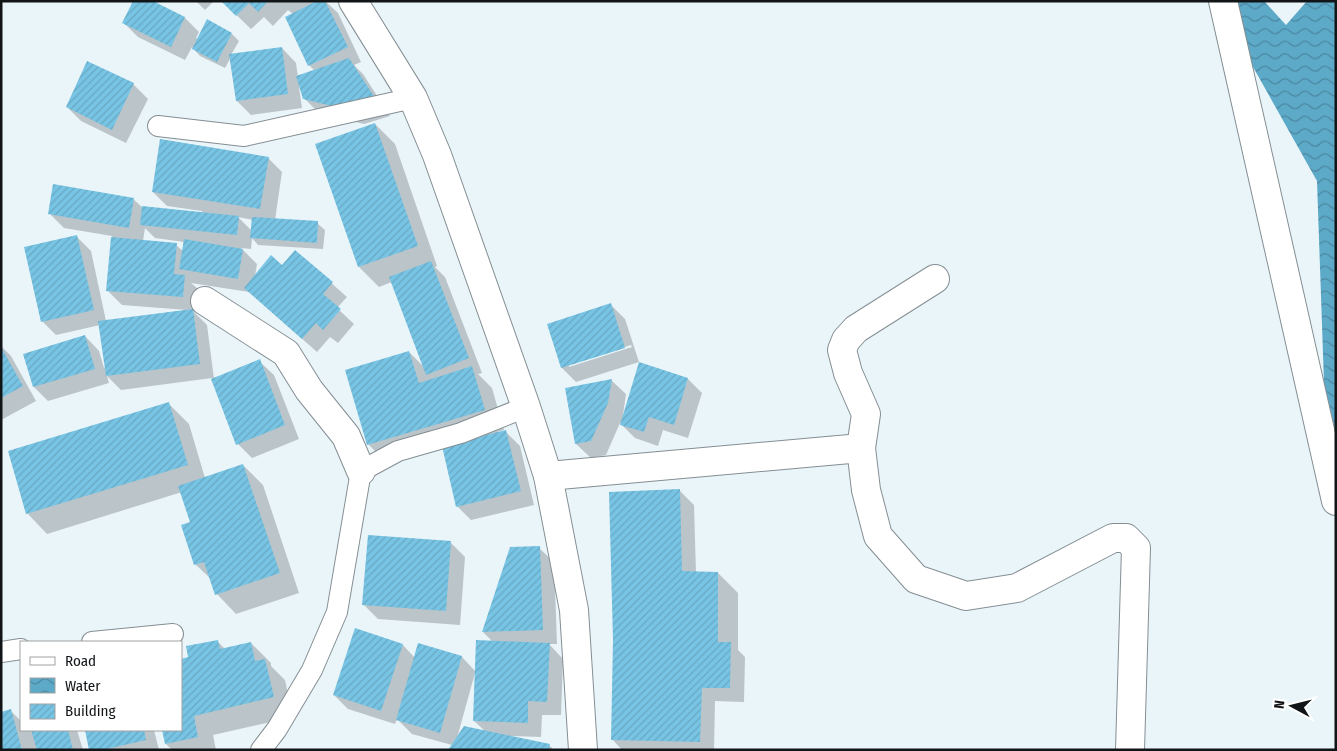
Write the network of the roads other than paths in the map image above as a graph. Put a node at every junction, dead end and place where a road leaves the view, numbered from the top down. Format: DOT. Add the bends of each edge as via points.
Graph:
graph roads {
  1 [pos="353,1"];
  2 [pos="1223,1"];
  3 [pos="413,98"];
  4 [pos="158,126"];
  5 [pos="935,279"];
  6 [pos="205,301"];
  7 [pos="526,407"];
  8 [pos="861,448"];
  9 [pos="361,471"];
  10 [pos="548,476"];
  11 [pos="1336,501"];
  12 [pos="172,634"];
  13 [pos="102,641"];
  14 [pos="20,650"];
  15 [pos="1,652"];
  16 [pos="585,749"];
  17 [pos="261,750"];
  18 [pos="1130,750"];
  1 -- 3 [label="street"];
  2 -- 11 [label="street"];
  3 -- 4 [label="lane" via="244,136"];
  3 -- 7 [label="street" via="437,155"];
  5 -- 8 [label="street" via="856,329 846,340 842,350 848,373 866,414"];
  6 -- 9 [label="street" via="286,352 309,390 346,436"];
  7 -- 9 [label="lane" via="461,433 398,451"];
  7 -- 10 [label="street"];
  8 -- 10 [label="street"];
  8 -- 18 [label="street" via="866,490 878,536 916,579 966,596 1017,588 1113,538 1126,538 1136,548"];
  9 -- 17 [label="lane" via="337,612 312,670"];
  10 -- 16 [label="street" via="574,610"];
  12 -- 13 [label="lane"];
  14 -- 15 [label="lane"];
}
